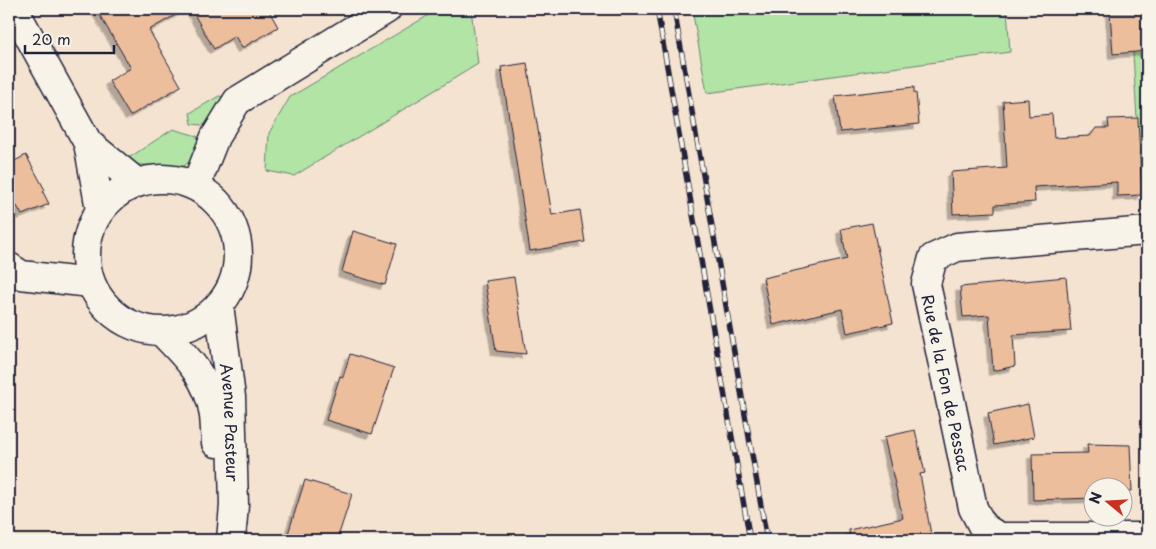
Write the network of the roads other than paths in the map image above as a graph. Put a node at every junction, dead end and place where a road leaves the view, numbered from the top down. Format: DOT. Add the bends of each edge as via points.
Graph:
graph roads {
  1 [pos="14,9"];
  2 [pos="387,9"];
  3 [pos="88,143"];
  4 [pos="136,182"];
  5 [pos="196,185"];
  6 [pos="100,209"];
  7 [pos="1147,232"];
  8 [pos="9,267"];
  9 [pos="90,283"];
  10 [pos="219,305"];
  11 [pos="162,332"];
  12 [pos="1147,537"];
  13 [pos="214,540"];
  14 [pos="231,540"];
  1 -- 3 [label="main road"];
  2 -- 5 [label="main road" via="237,101 215,137"];
  3 -- 4 [label="main road"];
  3 -- 6 [label="main road"];
  4 -- 5 [label="main road" via="176,179"];
  4 -- 6 [label="main road" via="116,192"];
  5 -- 10 [label="main road" via="216,200 231,221 238,246 237,271"];
  6 -- 9 [label="main road" via="88,232 85,258"];
  7 -- 12 [label="main road, Rue de la Fon de Pessac" via="957,247 933,258 926,284 973,508 983,527 999,537"];
  8 -- 9 [label="main road" via="21,275"];
  9 -- 11 [label="main road" via="103,305 123,321 141,329"];
  10 -- 11 [label="main road" via="210,315 188,327"];
  10 -- 14 [label="main road, Avenue Pasteur" via="231,397 234,505"];
  11 -- 13 [label="main road, Avenue Pasteur" via="195,367 206,387 214,415 218,504"];
}
